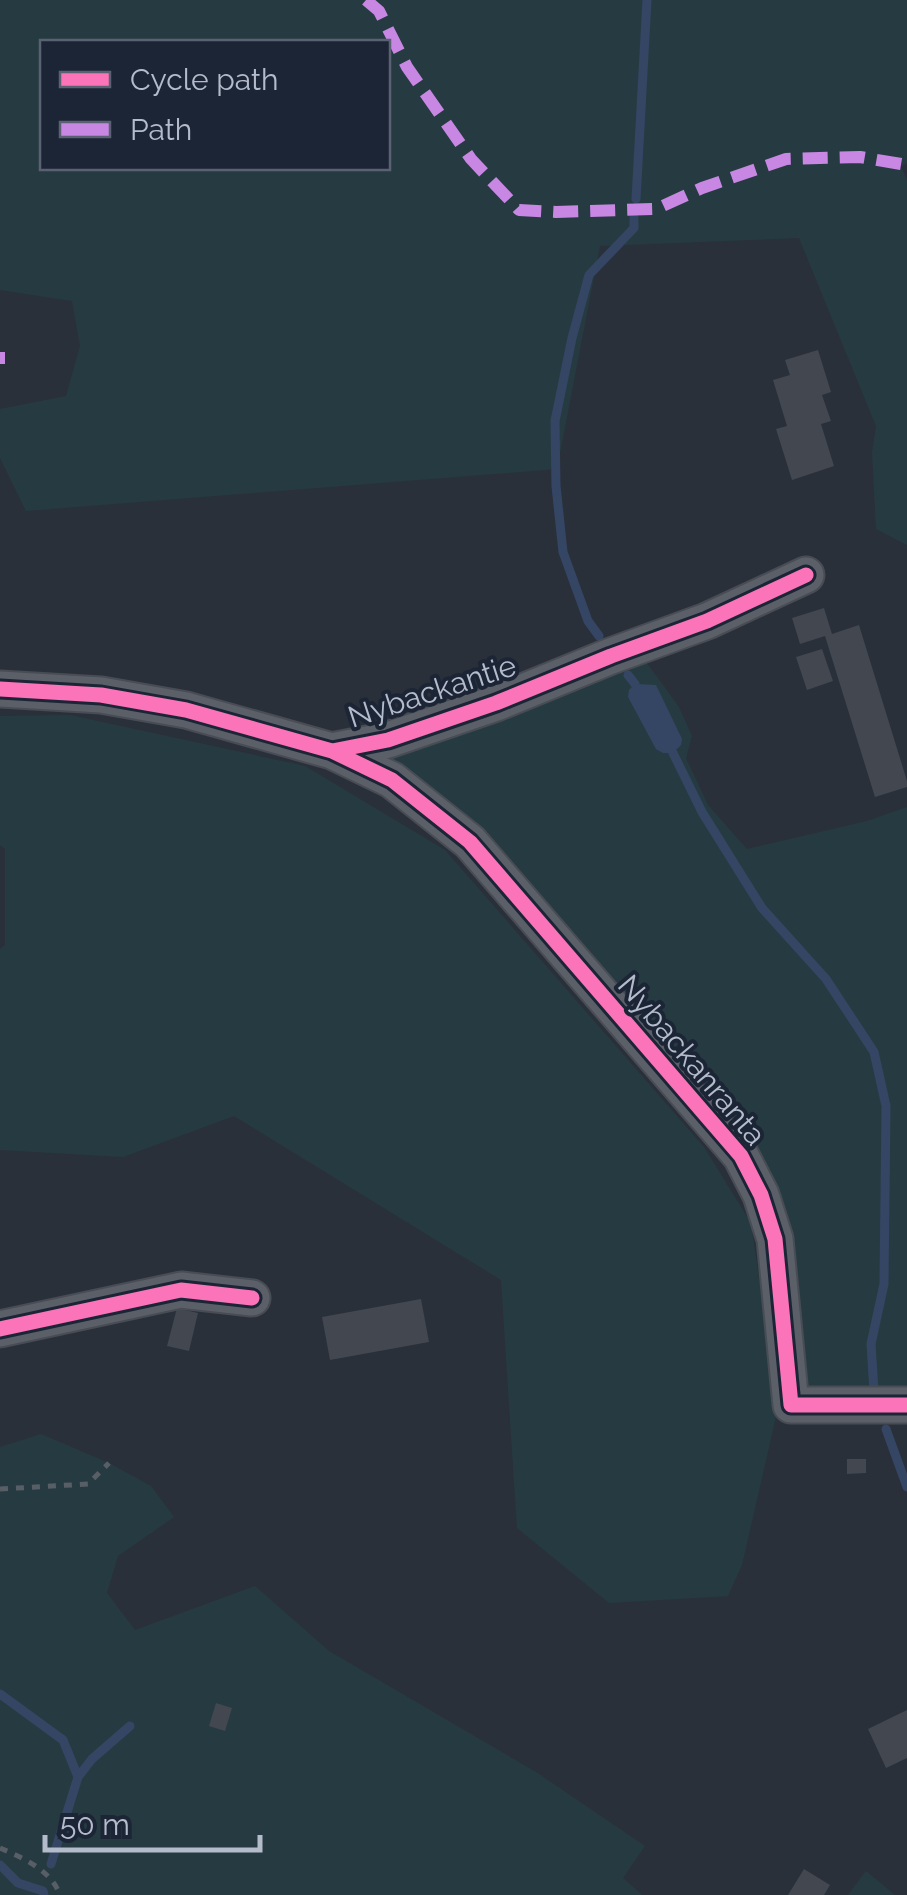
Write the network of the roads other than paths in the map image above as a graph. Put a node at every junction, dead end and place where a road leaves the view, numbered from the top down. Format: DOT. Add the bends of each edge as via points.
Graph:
graph roads {
  1 [pos="806,575"];
  2 [pos="0,690"];
  3 [pos="332,751"];
  4 [pos="252,1298"];
  5 [pos="0,1329"];
  6 [pos="907,1406"];
  1 -- 3 [label="street, Nybackantie" via="496,703 388,740"];
  2 -- 3 [label="street, Nybackantie" via="100,695 186,710"];
  3 -- 6 [label="street, Nybackanranta" via="392,780 470,842 742,1156 775,1239 791,1405"];
  4 -- 5 [label="street" via="181,1290"];
}
